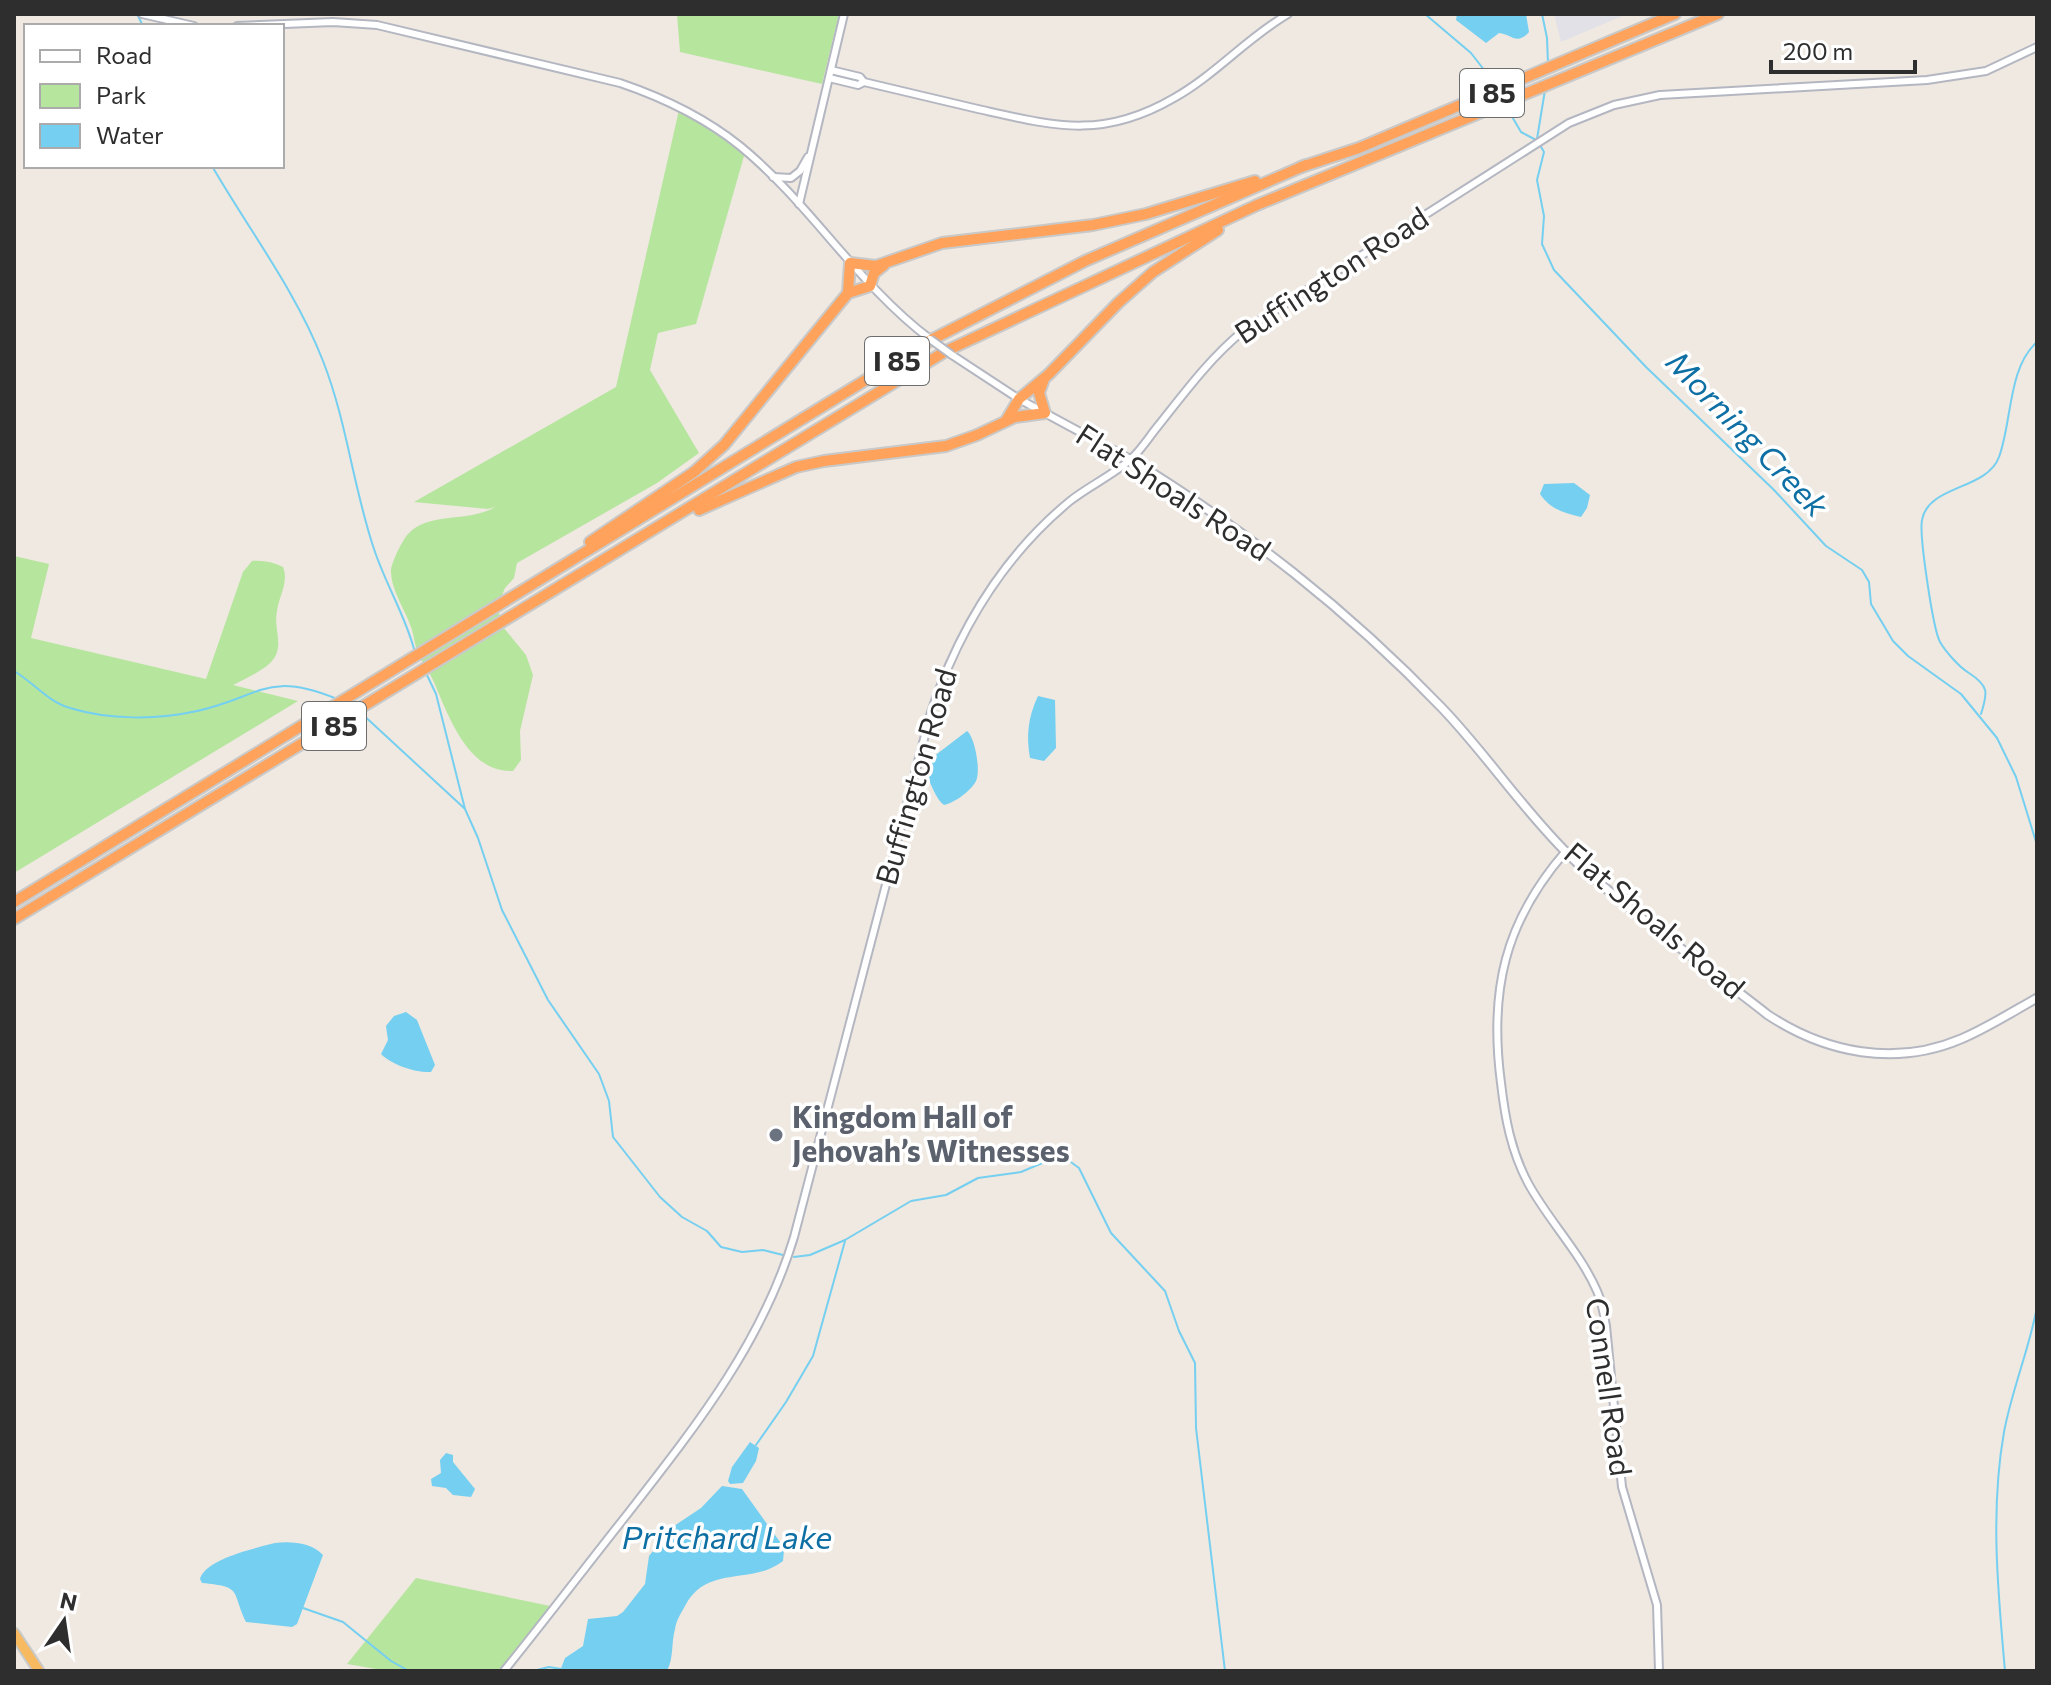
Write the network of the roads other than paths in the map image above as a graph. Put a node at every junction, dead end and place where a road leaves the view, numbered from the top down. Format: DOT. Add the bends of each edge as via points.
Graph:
graph roads {
  1 [pos="142,14"];
  2 [pos="844,14"];
  3 [pos="1288,14"];
  4 [pos="1675,14"];
  5 [pos="1718,14"];
  6 [pos="185,24"];
  7 [pos="284,24"];
  8 [pos="2037,47"];
  9 [pos="830,74"];
  10 [pos="812,151"];
  11 [pos="1306,165"];
  12 [pos="1350,165"];
  13 [pos="773,177"];
  14 [pos="799,204"];
  15 [pos="850,263"];
  16 [pos="885,264"];
  17 [pos="870,286"];
  18 [pos="848,293"];
  19 [pos="1044,379"];
  20 [pos="1019,399"];
  21 [pos="1045,413"];
  22 [pos="1007,419"];
  23 [pos="1130,459"];
  24 [pos="653,531"];
  25 [pos="510,599"];
  26 [pos="1566,851"];
  27 [pos="14,902"];
  28 [pos="14,919"];
  29 [pos="2037,998"];
  30 [pos="14,1633"];
  31 [pos="39,1671"];
  32 [pos="504,1671"];
  33 [pos="1659,1671"];
  1 -- 6 [label="street"];
  2 -- 9 [label="street"];
  3 -- 9 [label="street" via="1178,96 1110,123 1044,124"];
  4 -- 11 [label="highway, I 85" via="1447,112"];
  5 -- 12 [label="highway, I 85"];
  7 -- 13 [label="street, Flat Shoals Road" via="377,25 620,83 705,121"];
  8 -- 23 [label="street, Buffington Road" via="1968,75 1660,95 1592,112 1527,148 1243,331 1210,362"];
  9 -- 10 [label="street"];
  10 -- 13 [label="street" via="791,178"];
  10 -- 14 [label="street"];
  11 -- 16 [label="highway" via="1146,214 942,243"];
  11 -- 25 [label="highway, I 85" via="1085,261 931,340"];
  12 -- 19 [label="highway" via="1214,233 1153,272"];
  12 -- 24 [label="highway, I 85" via="946,351"];
  13 -- 14 [label="street, Flat Shoals Road"];
  14 -- 15 [label="street, Flat Shoals Road"];
  15 -- 16 [label="highway"];
  15 -- 17 [label="street, Flat Shoals Road"];
  15 -- 18 [label="highway"];
  16 -- 17 [label="highway" via="874,273"];
  17 -- 18 [label="highway"];
  17 -- 20 [label="street, Flat Shoals Road, bridge" via="916,328"];
  18 -- 25 [label="highway" via="724,445 694,472"];
  19 -- 20 [label="highway"];
  19 -- 21 [label="highway" via="1039,393"];
  20 -- 21 [label="street, Flat Shoals Road"];
  20 -- 22 [label="highway"];
  21 -- 22 [label="highway"];
  21 -- 23 [label="street, Flat Shoals Road"];
  22 -- 24 [label="highway" via="946,446 796,467"];
  23 -- 26 [label="main road, Flat Shoals Road" via="1247,535 1356,624 1445,712"];
  23 -- 32 [label="street, Buffington Road" via="1071,500 1031,537 991,586 959,640 931,712 794,1237 773,1299 739,1361 681,1445"];
  24 -- 28 [label="highway, I 85"];
  25 -- 27 [label="highway, I 85"];
  26 -- 29 [label="main road, Flat Shoals Road" via="1768,1015 1839,1049 1891,1054 1937,1047"];
  26 -- 33 [label="street, Connell Road" via="1527,903 1507,951 1495,1015 1496,1049 1504,1113 1519,1163 1601,1300 1622,1487 1657,1605"];
  30 -- 31 [label="highway"];
}
